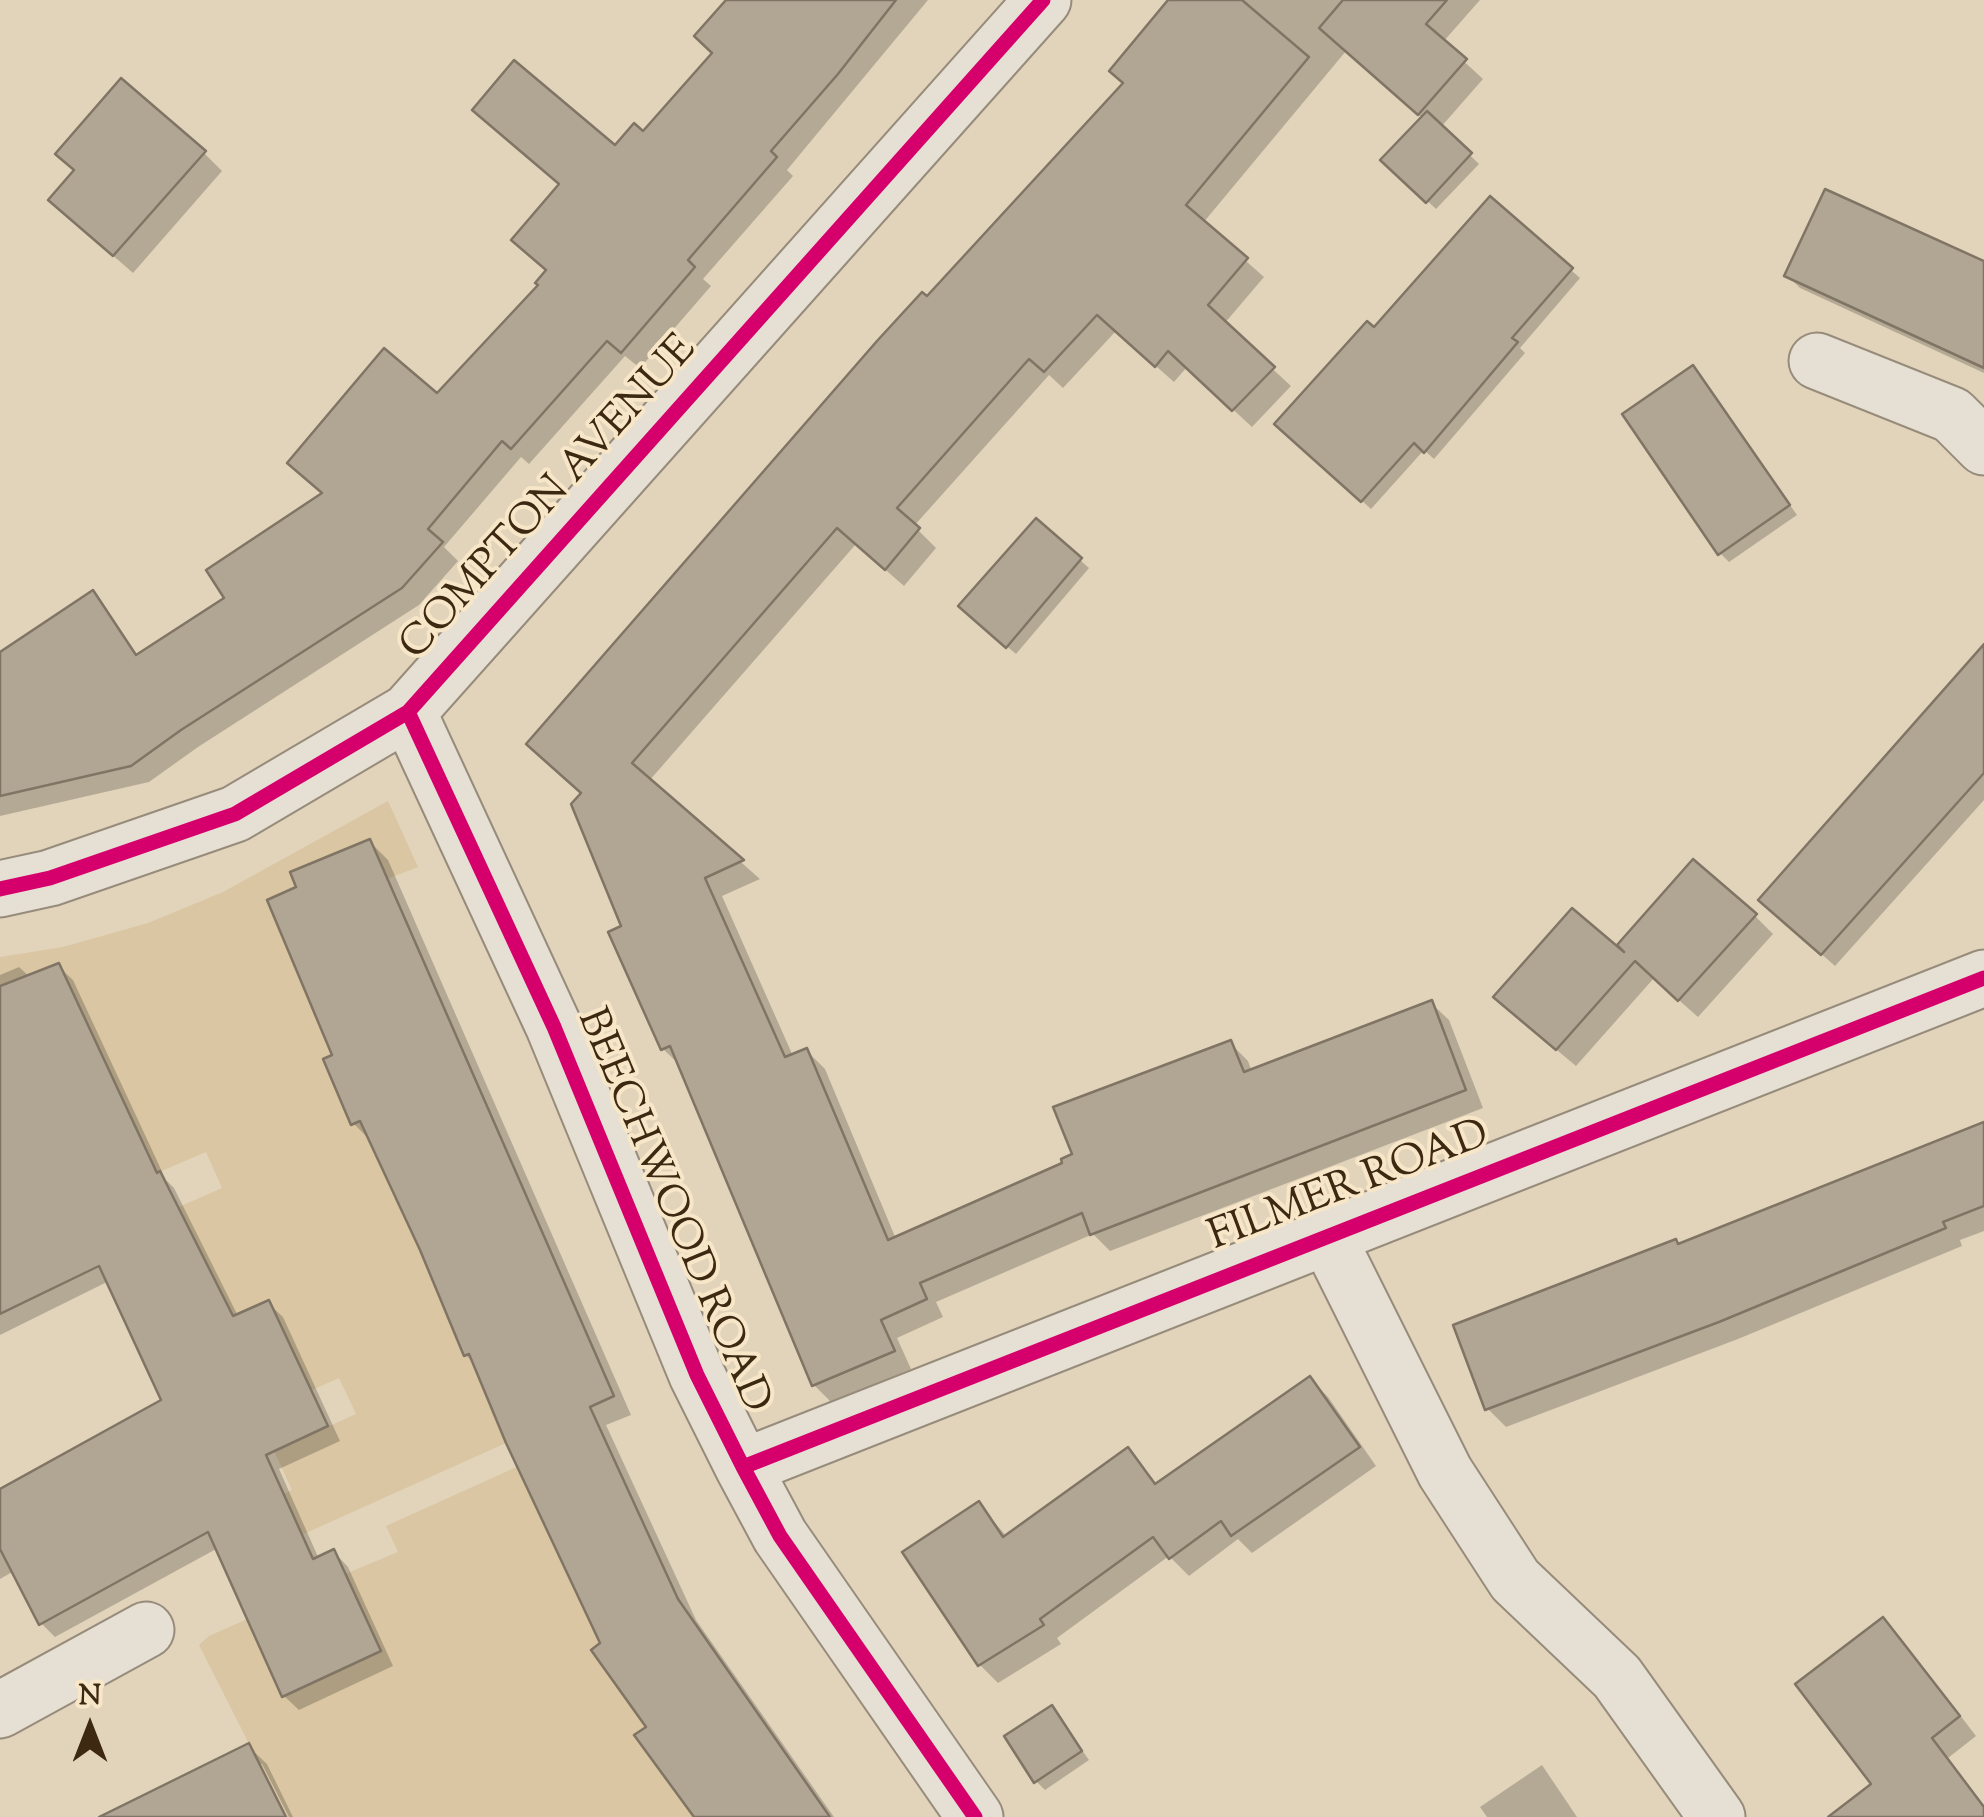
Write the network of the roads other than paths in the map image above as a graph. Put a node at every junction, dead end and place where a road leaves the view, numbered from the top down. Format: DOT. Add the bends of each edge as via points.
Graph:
graph roads {
  1 [pos="1043,0"];
  2 [pos="1817,361"];
  3 [pos="1984,447"];
  4 [pos="408,712"];
  5 [pos="0,889"];
  6 [pos="1984,978"];
  7 [pos="1326,1236"];
  8 [pos="744,1468"];
  9 [pos="146,1630"];
  10 [pos="0,1710"];
  11 [pos="975,1817"];
  12 [pos="1717,1817"];
  1 -- 4 [label="street, COMPTON AVENUE"];
  2 -- 3 [label="street" via="1952,415"];
  4 -- 5 [label="street, COMPTON AVENUE" via="235,814"];
  4 -- 8 [label="street, BEECHWOOD ROAD" via="554,1027 696,1374"];
  6 -- 7 [label="street, FILMER ROAD"];
  7 -- 8 [label="street, FILMER ROAD"];
  7 -- 12 [label="street" via="1445,1472 1514,1580 1617,1677"];
  8 -- 11 [label="street, BEECHWOOD ROAD" via="780,1536"];
  9 -- 10 [label="street"];
}
